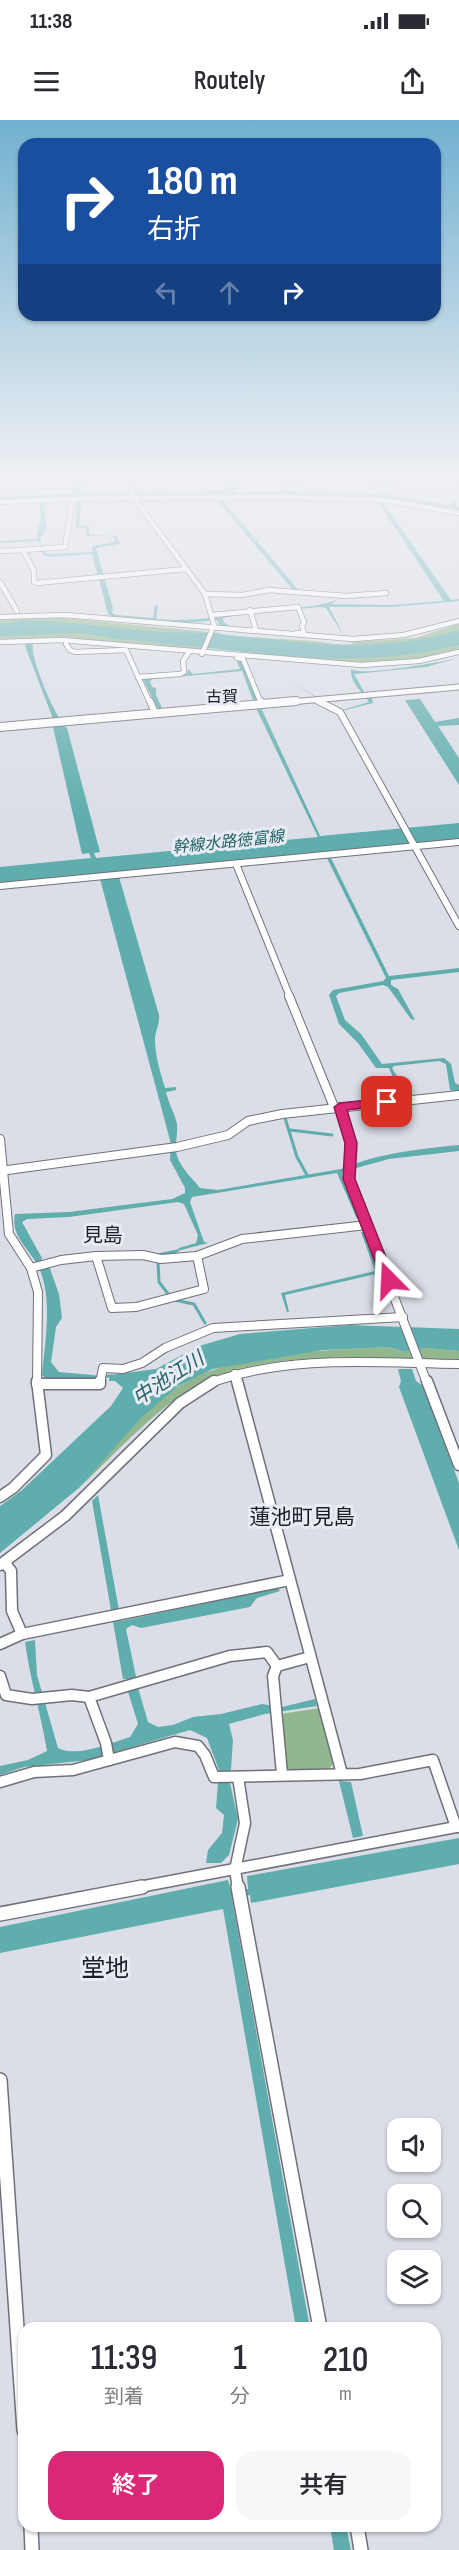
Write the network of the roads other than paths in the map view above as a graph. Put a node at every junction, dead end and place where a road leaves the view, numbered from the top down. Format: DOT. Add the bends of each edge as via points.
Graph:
graph roads {
  1 [pos="5,590"];
  2 [pos="203,590"];
  3 [pos="274,591"];
  4 [pos="386,592"];
  5 [pos="206,594"];
  6 [pos="273,607"];
  7 [pos="17,611"];
  8 [pos="251,612"];
  9 [pos="0,617"];
  10 [pos="213,618"];
  11 [pos="459,621"];
  12 [pos="213,629"];
  13 [pos="237,631"];
  14 [pos="277,634"];
  15 [pos="0,642"];
  16 [pos="97,644"];
  17 [pos="189,652"];
  18 [pos="459,652"];
  19 [pos="202,653"];
  20 [pos="216,654"];
  21 [pos="138,677"];
  22 [pos="459,687"];
  23 [pos="319,699"];
  24 [pos="258,705"];
  25 [pos="155,714"];
  26 [pos="0,727"];
  27 [pos="459,842"];
  28 [pos="412,845"];
  29 [pos="236,864"];
  30 [pos="0,886"];
  31 [pos="459,926"];
  32 [pos="458,1095"];
  33 [pos="337,1107"];
  34 [pos="0,1139"];
  35 [pos="2,1170"];
  36 [pos="367,1225"];
  37 [pos="96,1256"];
  38 [pos="197,1256"];
  39 [pos="37,1266"];
  40 [pos="404,1319"];
  41 [pos="420,1361"];
  42 [pos="459,1364"];
  43 [pos="235,1374"];
  44 [pos="37,1384"];
  45 [pos="459,1465"];
  46 [pos="0,1497"];
  47 [pos="2,1564"];
  48 [pos="290,1580"];
  49 [pos="22,1634"];
  50 [pos="0,1644"];
  51 [pos="310,1657"];
  52 [pos="277,1666"];
  53 [pos="0,1676"];
  54 [pos="89,1697"];
  55 [pos="109,1760"];
  56 [pos="282,1774"];
  57 [pos="342,1774"];
  58 [pos="236,1777"];
  59 [pos="0,1782"];
  60 [pos="457,1827"];
  61 [pos="235,1870"];
  62 [pos="240,1894"];
  63 [pos="0,1914"];
  64 [pos="0,2080"];
  65 [pos="319,2322"];
  66 [pos="18,2342"];
  67 [pos="31,2532"];
  68 [pos="358,2532"];
  69 [pos="32,2550"];
  70 [pos="361,2550"];
  1 -- 7 [label="street"];
  2 -- 5 [label="street"];
  3 -- 4 [label="street" via="346,596"];
  3 -- 5 [label="street"];
  3 -- 6 [label="street"];
  5 -- 10 [label="street"];
  6 -- 8 [label="street"];
  6 -- 14 [label="street" via="300,609 304,633"];
  8 -- 10 [label="street"];
  8 -- 13 [label="street" via="256,630"];
  9 -- 12 [label="street" via="65,615"];
  10 -- 12 [label="street"];
  11 -- 14 [label="street" via="389,638"];
  12 -- 13 [label="street"];
  12 -- 19 [label="street"];
  13 -- 14 [label="street"];
  15 -- 16 [label="street" via="51,640"];
  16 -- 17 [label="street"];
  16 -- 21 [label="street" via="66,644 75,652 126,650"];
  17 -- 19 [label="street"];
  17 -- 21 [label="street" via="180,674"];
  18 -- 20 [label="street" via="419,662 361,665"];
  19 -- 20 [label="street"];
  20 -- 24 [label="street" via="243,659 250,670"];
  21 -- 25 [label="street"];
  22 -- 23 [label="street"];
  23 -- 24 [label="street"];
  23 -- 28 [label="street" via="340,712"];
  24 -- 25 [label="street"];
  25 -- 26 [label="street"];
  27 -- 28 [label="street"];
  28 -- 29 [label="street"];
  28 -- 31 [label="street"];
  29 -- 30 [label="street"];
  29 -- 33 [label="street"];
  32 -- 33 [label="street"];
  33 -- 35 [label="street" via="248,1120 228,1135 174,1148"];
  33 -- 36 [label="street" via="349,1132 349,1179"];
  34 -- 35 [label="street"];
  35 -- 39 [label="street" via="9,1234"];
  36 -- 38 [label="street" via="242,1239"];
  36 -- 40 [label="street"];
  37 -- 38 [label="street"];
  37 -- 38 [label="street" via="112,1308 136,1307 204,1288"];
  37 -- 39 [label="street"];
  39 -- 44 [label="street"];
  40 -- 41 [label="street"];
  40 -- 44 [label="street" via="213,1328 165,1348 142,1363 123,1369 103,1368 100,1384"];
  41 -- 42 [label="street"];
  41 -- 43 [label="street" via="319,1362"];
  41 -- 45 [label="street"];
  43 -- 47 [label="street" via="207,1384 180,1402 65,1516"];
  43 -- 48 [label="street"];
  44 -- 46 [label="street" via="46,1455"];
  47 -- 49 [label="street" via="11,1571 12,1611"];
  48 -- 49 [label="street"];
  48 -- 51 [label="street"];
  49 -- 50 [label="street"];
  51 -- 52 [label="street"];
  51 -- 57 [label="street"];
  52 -- 54 [label="street" via="267,1652 230,1656"];
  52 -- 56 [label="street" via="273,1676"];
  53 -- 54 [label="street" via="6,1695 32,1699"];
  54 -- 55 [label="street"];
  55 -- 58 [label="street" via="190,1741 203,1749 214,1776"];
  55 -- 59 [label="street" via="73,1770 34,1772"];
  56 -- 57 [label="street"];
  56 -- 58 [label="street"];
  57 -- 60 [label="street" via="433,1760"];
  58 -- 61 [label="street" via="245,1823"];
  60 -- 61 [label="street"];
  61 -- 62 [label="street"];
  61 -- 63 [label="street"];
  62 -- 65 [label="street"];
  64 -- 66 [label="street"];
  67 -- 69 [label="street"];
  68 -- 70 [label="street"];
}
